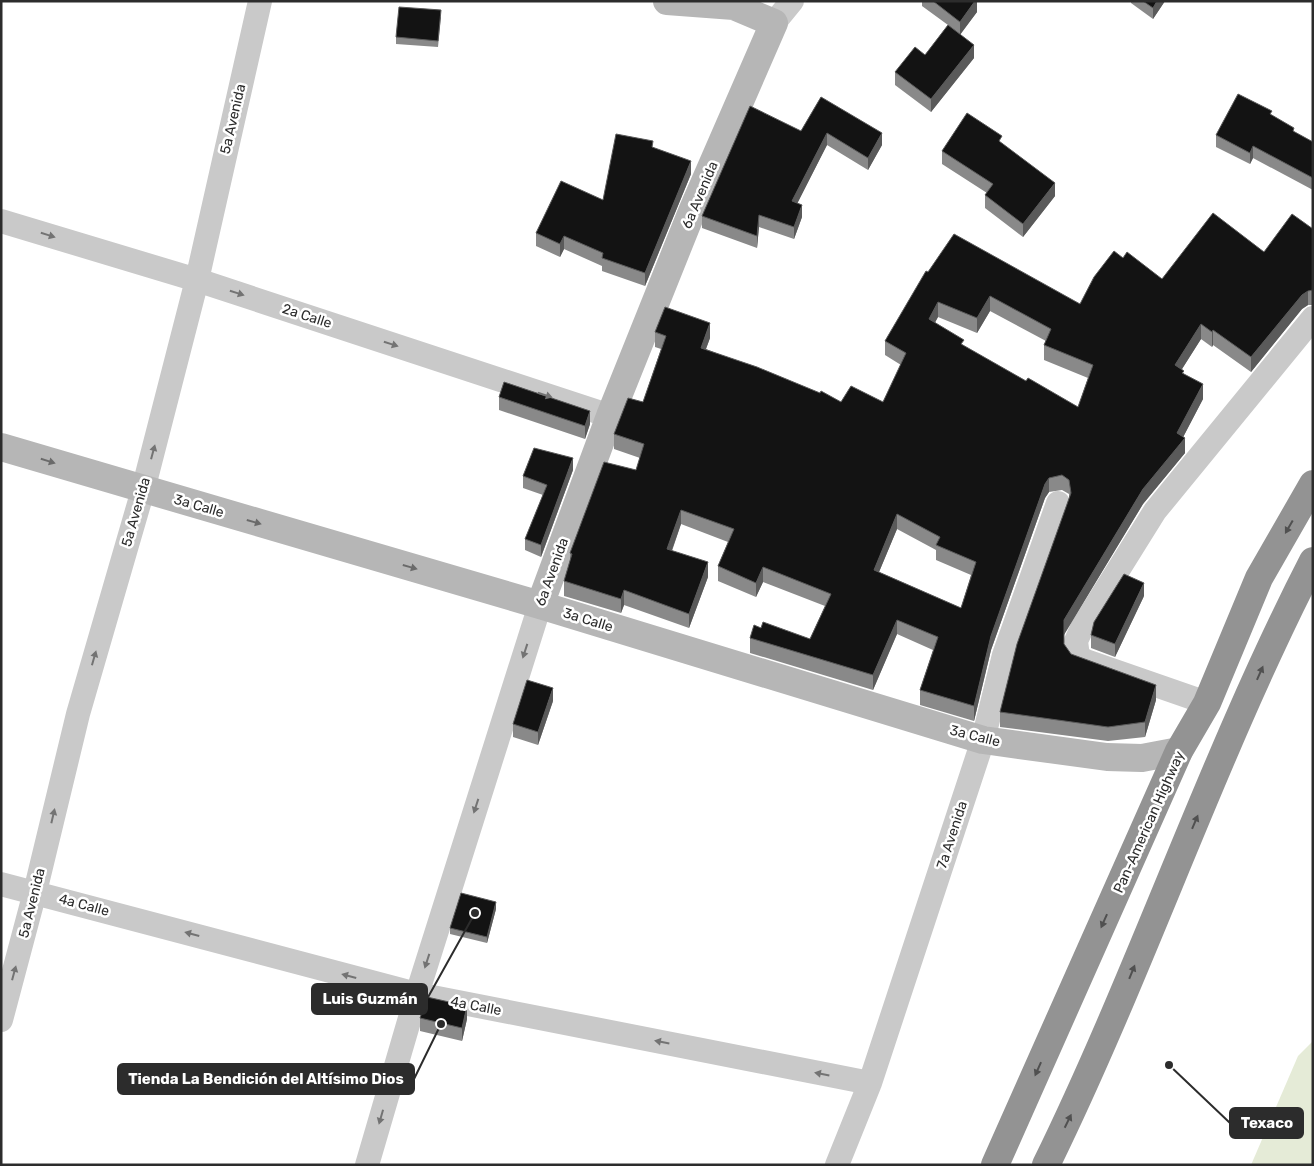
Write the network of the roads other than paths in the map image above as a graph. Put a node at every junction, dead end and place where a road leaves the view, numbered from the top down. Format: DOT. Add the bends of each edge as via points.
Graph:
graph roads {
  1 [pos="260,1"];
  2 [pos="667,1"];
  3 [pos="792,1"];
  4 [pos="774,23"];
  5 [pos="1,221"];
  6 [pos="198,280"];
  7 [pos="1313,318"];
  8 [pos="610,416"];
  9 [pos="1,447"];
  10 [pos="1313,484"];
  11 [pos="143,490"];
  12 [pos="1058,503"];
  13 [pos="1313,561"];
  14 [pos="540,605"];
  15 [pos="1207,703"];
  16 [pos="983,740"];
  17 [pos="1179,751"];
  18 [pos="1,884"];
  19 [pos="35,892"];
  20 [pos="417,994"];
  21 [pos="1,1020"];
  22 [pos="870,1083"];
  23 [pos="367,1165"];
  24 [pos="836,1165"];
  25 [pos="995,1165"];
  26 [pos="1046,1165"];
  1 -- 6 [label="street, 5a Avenida"];
  2 -- 4 [label="street" via="734,6"];
  3 -- 4 [label="street, 6a Avenida"];
  4 -- 8 [label="street, 6a Avenida"];
  5 -- 6 [label="street, 2a Calle, one-way"];
  6 -- 8 [label="street, 2a Calle, one-way"];
  11 -- 6 [label="street, 5a Avenida, one-way"];
  7 -- 15 [label="street" via="1155,512 1076,641 1078,657"];
  8 -- 14 [label="street, 6a Avenida"];
  9 -- 11 [label="street, 3a Calle, one-way"];
  10 -- 15 [label="highway, Pan-American Highway, one-way" via="1259,578"];
  11 -- 14 [label="street, 3a Calle, one-way"];
  19 -- 11 [label="street, 5a Avenida, one-way" via="78,714"];
  12 -- 16 [label="street, 7a Avenida" via="1004,655"];
  26 -- 13 [label="highway, one-way" via="1086,1084 1162,896"];
  14 -- 16 [label="street, 3a Calle"];
  14 -- 20 [label="street, 6a Avenida, one-way"];
  15 -- 17 [label="highway, Pan-American Highway"];
  16 -- 17 [label="street, 3a Calle" via="1107,757 1142,758"];
  16 -- 22 [label="street, 7a Avenida"];
  17 -- 25 [label="highway, Pan-American Highway, one-way"];
  18 -- 19 [label="street, 4a Calle"];
  20 -- 19 [label="street, 4a Calle, one-way"];
  21 -- 19 [label="street, 5a Avenida, one-way"];
  22 -- 20 [label="street, 4a Calle, one-way"];
  20 -- 23 [label="street, 6a Avenida, one-way"];
  22 -- 24 [label="street, 7a Avenida"];
}
